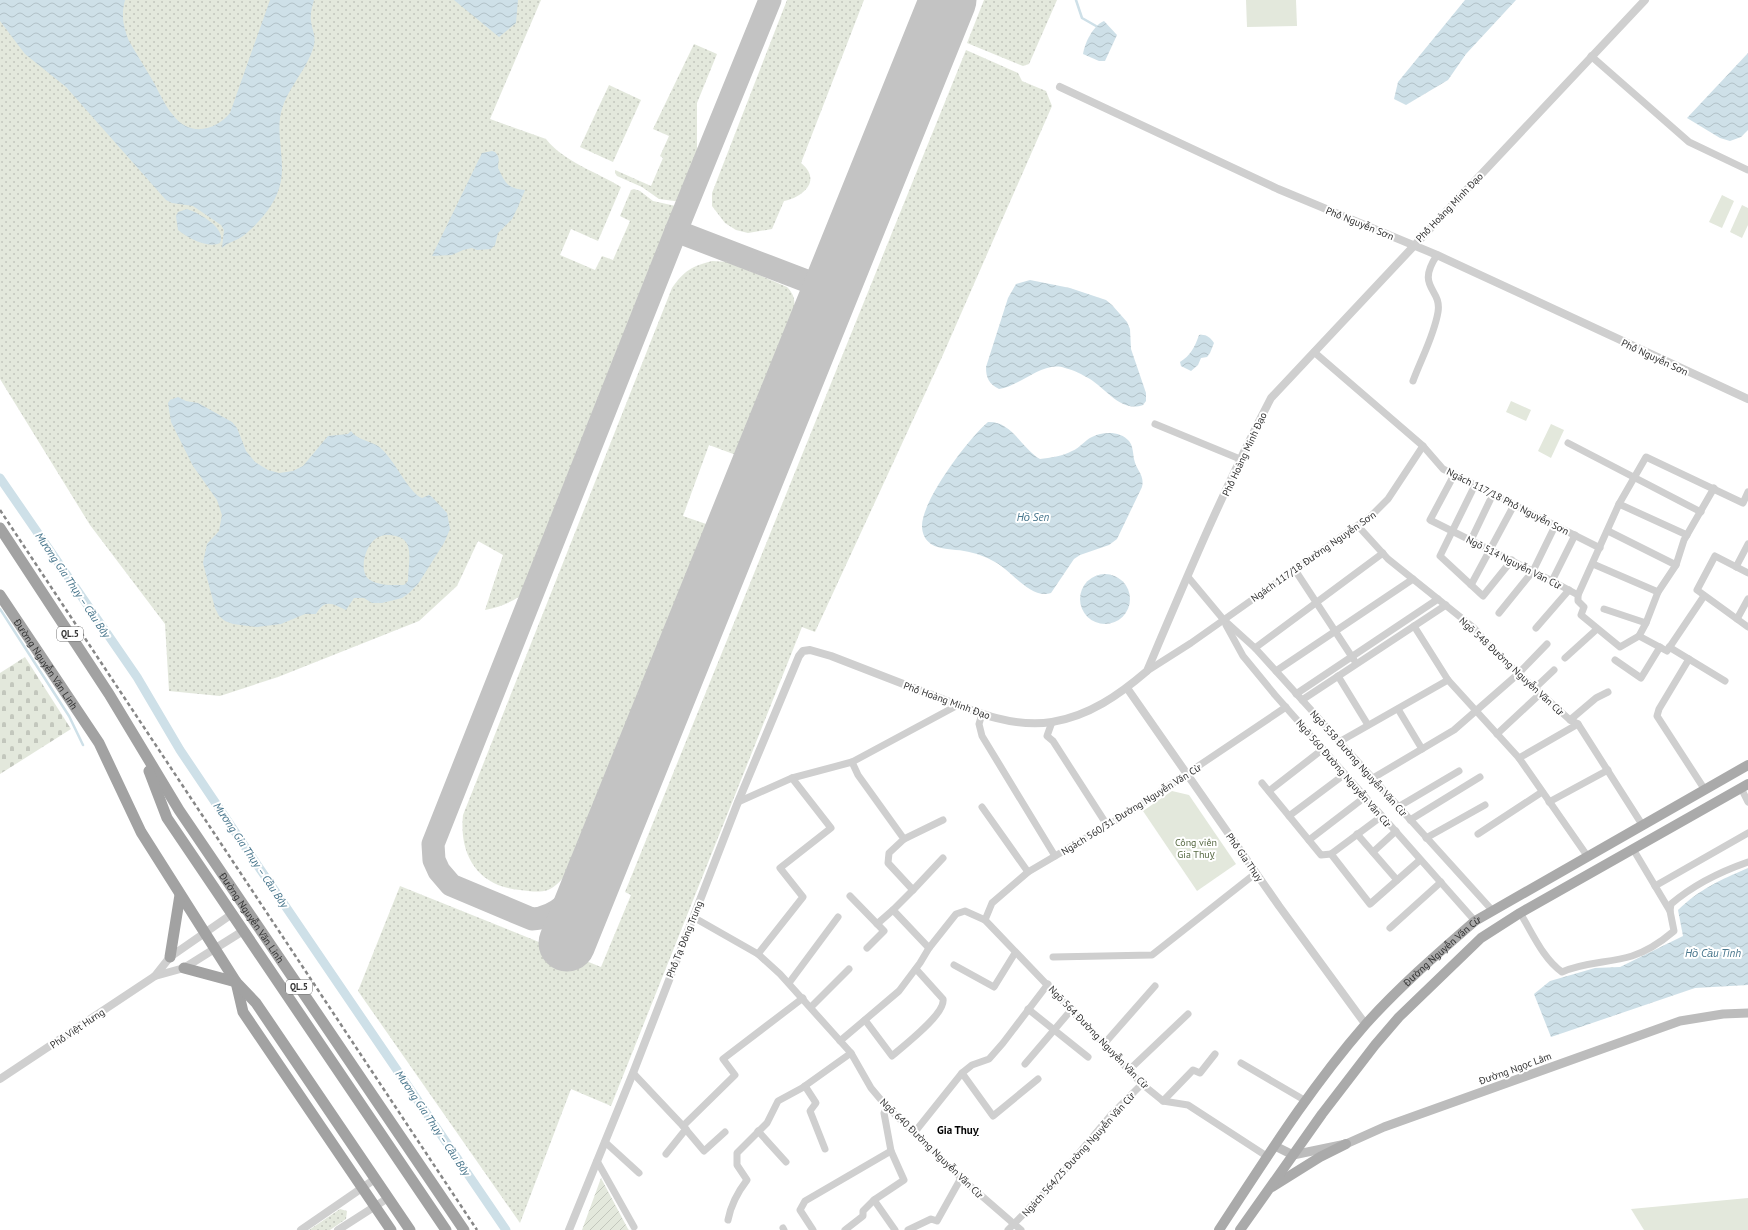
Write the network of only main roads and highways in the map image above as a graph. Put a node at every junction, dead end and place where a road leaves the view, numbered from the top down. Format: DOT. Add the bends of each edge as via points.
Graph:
graph roads {
  1 [pos="0,528"];
  2 [pos="0,595"];
  3 [pos="138,742"];
  4 [pos="1748,765"];
  5 [pos="1745,786"];
  6 [pos="180,895"];
  7 [pos="170,957"];
  8 [pos="184,968"];
  9 [pos="236,982"];
  10 [pos="1748,1013"];
  11 [pos="346,1057"];
  12 [pos="334,1064"];
  13 [pos="1346,1144"];
  14 [pos="1275,1146"];
  15 [pos="1293,1155"];
  16 [pos="1269,1189"];
  17 [pos="391,1230"];
  18 [pos="410,1230"];
  19 [pos="446,1230"];
  20 [pos="464,1230"];
  21 [pos="1219,1230"];
  22 [pos="1240,1230"];
  1 -- 3 [label="highway, Đường Nguyễn Văn Linh / QL.5"];
  2 -- 6 [label="highway, Đường Nguyễn Văn Linh" via="100,743 141,832"];
  3 -- 11 [label="highway, Đường Nguyễn Văn Linh / QL.5" via="179,810"];
  3 -- 12 [label="highway, Đường Nguyễn Văn Linh / QL.5" via="167,818"];
  4 -- 14 [label="main road, Đường Nguyễn Văn Cừ" via="1475,921 1429,962 1366,1025 1306,1101"];
  5 -- 15 [label="main road, Đường Nguyễn Văn Cừ" via="1520,913 1481,938 1399,1017 1343,1086"];
  6 -- 7 [label="highway"];
  6 -- 9 [label="highway, Đường Nguyễn Văn Linh"];
  8 -- 9 [label="highway"];
  9 -- 17 [label="highway, Đường Nguyễn Văn Linh" via="242,1012"];
  9 -- 18 [label="highway, Đường Nguyễn Văn Linh" via="256,1003"];
  10 -- 13 [label="main road, Đường Ngọc Lâm" via="1680,1021 1384,1127"];
  11 -- 12 [label="highway"];
  11 -- 20 [label="highway, Đường Nguyễn Văn Linh / QL.5"];
  12 -- 19 [label="highway, Đường Nguyễn Văn Linh / QL.5"];
  13 -- 15 [label="main road, Đường Ngọc Lâm"];
  13 -- 16 [label="main road"];
  14 -- 15 [label="main road"];
  14 -- 21 [label="main road, Đường Nguyễn Văn Cừ"];
  15 -- 16 [label="main road, Đường Nguyễn Văn Cừ"];
  16 -- 22 [label="main road, Đường Nguyễn Văn Cừ"];
}
